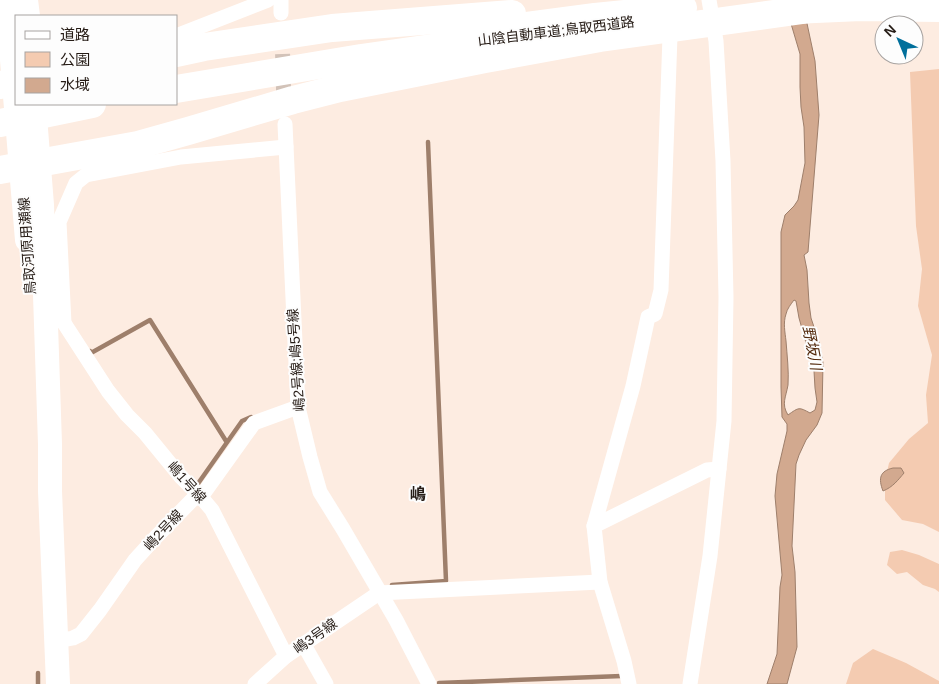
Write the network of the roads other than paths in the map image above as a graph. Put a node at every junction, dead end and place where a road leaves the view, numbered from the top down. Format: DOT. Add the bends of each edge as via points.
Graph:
graph roads {
  1 [pos="7,0"];
  2 [pos="26,0"];
  3 [pos="268,0"];
  4 [pos="689,0"];
  5 [pos="709,0"];
  6 [pos="810,5"];
  7 [pos="939,8"];
  8 [pos="28,15"];
  9 [pos="178,35"];
  10 [pos="670,36"];
  11 [pos="480,37"];
  12 [pos="178,53"];
  13 [pos="178,80"];
  14 [pos="10,83"];
  15 [pos="178,89"];
  16 [pos="34,105"];
  17 [pos="48,105"];
  18 [pos="87,105"];
  19 [pos="0,114"];
  20 [pos="0,123"];
  21 [pos="285,124"];
  22 [pos="286,147"];
  23 [pos="20,166"];
  24 [pos="47,320"];
  25 [pos="298,407"];
  26 [pos="719,468"];
  27 [pos="201,496"];
  28 [pos="594,526"];
  29 [pos="600,582"];
  30 [pos="380,592"];
  31 [pos="57,641"];
  32 [pos="304,645"];
  33 [pos="286,656"];
  34 [pos="58,684"];
  35 [pos="255,684"];
  36 [pos="326,684"];
  37 [pos="429,684"];
  38 [pos="629,684"];
  39 [pos="690,684"];
  1 -- 14 [label="main road, 鳥取河原用瀬線"];
  2 -- 8 [label="main road"];
  3 -- 9 [label="street"];
  4 -- 11 [label="highway"];
  5 -- 26 [label="street" via="716,41 723,161 726,297 724,421"];
  6 -- 7 [label="highway"];
  6 -- 11 [label="highway" via="600,38"];
  10 -- 28 [label="street" via="661,290 655,314 648,317 633,386"];
  11 -- 12 [label="highway" via="332,28"];
  11 -- 13 [label="highway, 山陰自動車道;鳥取西道路" via="360,49"];
  11 -- 15 [label="highway, 山陰自動車道;鳥取西道路"];
  11 -- 23 [label="highway" via="340,88 188,131 138,145"];
  14 -- 23 [label="main road, 鳥取河原用瀬線"];
  16 -- 23 [label="main road, 鳥取河原用瀬線"];
  17 -- 19 [label="highway"];
  18 -- 20 [label="highway"];
  21 -- 22 [label="street, 嶋2号線;嶋5号線"];
  22 -- 24 [label="street" via="181,158 86,175 76,183 59,222"];
  22 -- 25 [label="street, 嶋2号線;嶋5号線"];
  23 -- 24 [label="main road, 鳥取河原用瀬線"];
  24 -- 27 [label="street, 嶋1号線"];
  24 -- 31 [label="main road, 鳥取河原用瀬線" via="42,442 50,491"];
  25 -- 27 [label="street, 嶋2号線" via="254,423"];
  25 -- 30 [label="street, 嶋2号線;嶋5号線" via="320,492"];
  26 -- 28 [label="street" via="707,470"];
  26 -- 39 [label="street" via="710,556"];
  27 -- 31 [label="street, 嶋2号線" via="193,499 135,560 81,634"];
  27 -- 33 [label="street, 嶋1号線" via="212,510"];
  28 -- 29 [label="street"];
  29 -- 30 [label="street"];
  29 -- 38 [label="street"];
  30 -- 32 [label="street, 嶋3号線"];
  30 -- 37 [label="street, 嶋2号線;嶋5号線"];
  31 -- 34 [label="main road, 鳥取河原用瀬線"];
  32 -- 33 [label="street, 嶋3号線"];
  32 -- 36 [label="street"];
  33 -- 35 [label="street, 嶋3号線"];
}
